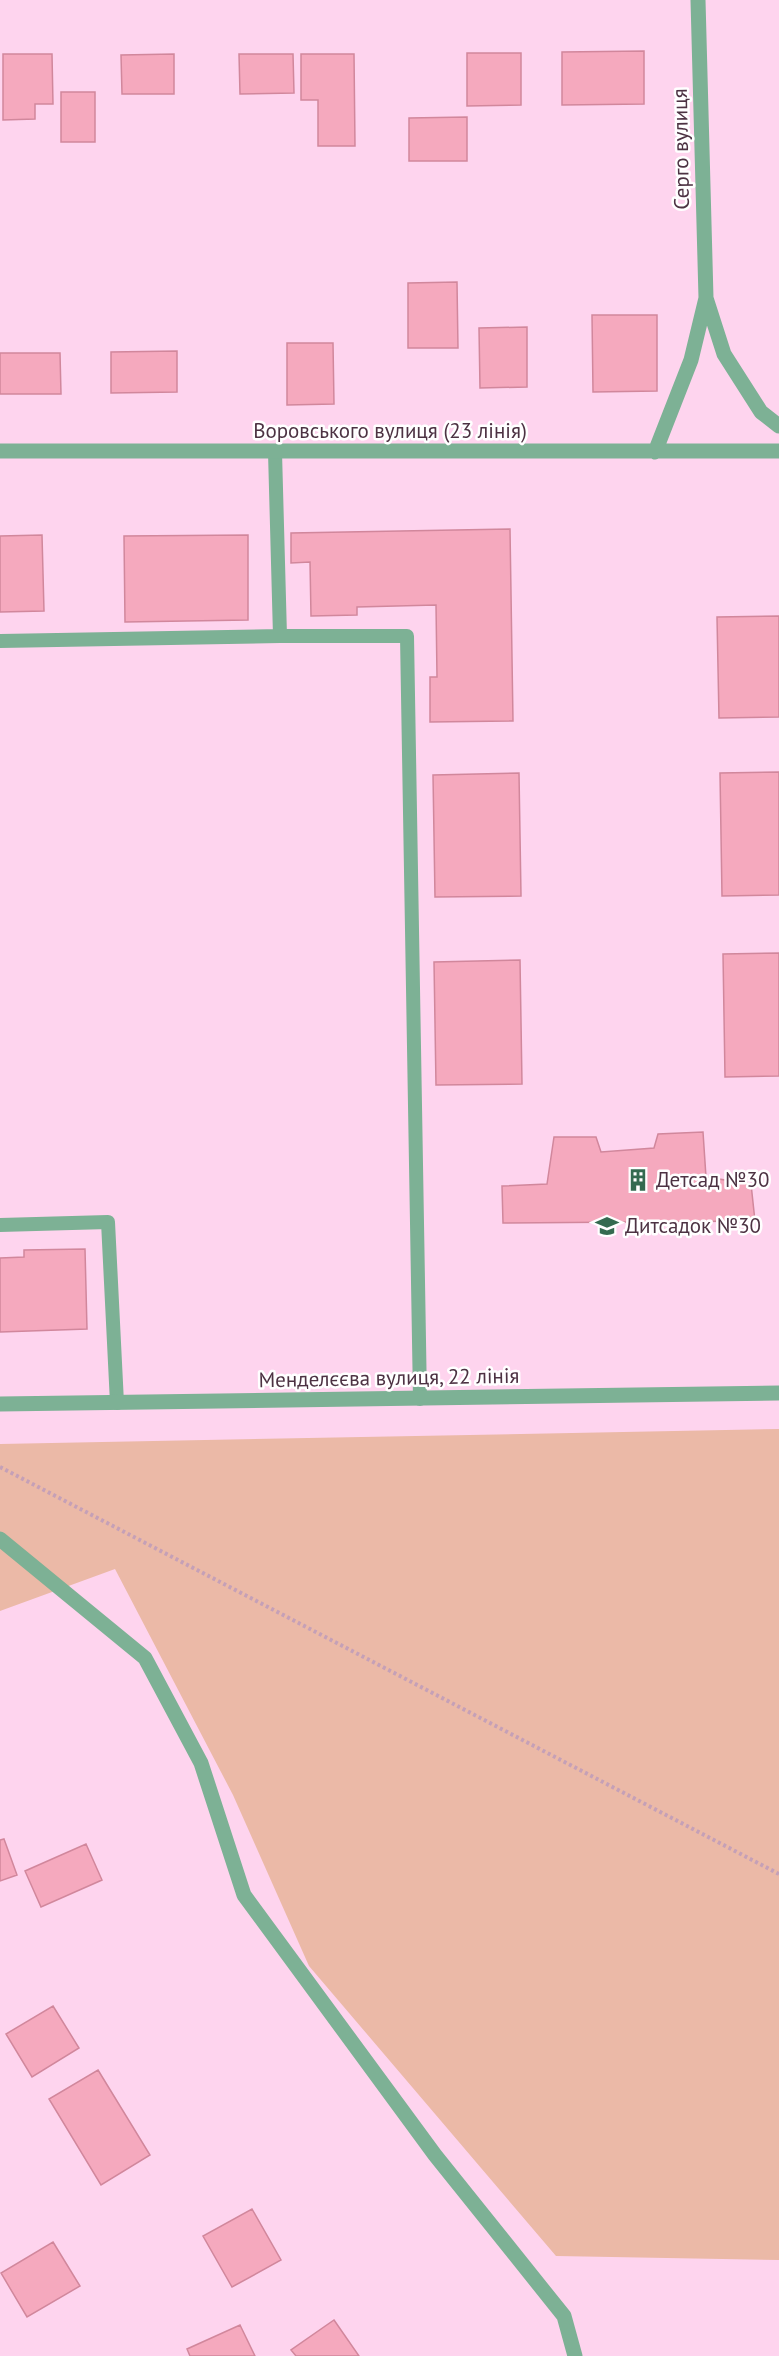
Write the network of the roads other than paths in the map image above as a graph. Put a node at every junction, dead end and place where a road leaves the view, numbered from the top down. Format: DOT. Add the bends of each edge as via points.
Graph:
graph roads {
  1 [pos="698,0"];
  2 [pos="706,298"];
  3 [pos="779,426"];
  4 [pos="0,451"];
  5 [pos="275,452"];
  6 [pos="655,452"];
  7 [pos="779,452"];
  8 [pos="280,636"];
  9 [pos="0,641"];
  10 [pos="0,1225"];
  11 [pos="779,1393"];
  12 [pos="420,1399"];
  13 [pos="117,1403"];
  14 [pos="0,1404"];
  15 [pos="0,1539"];
  16 [pos="575,2356"];
  1 -- 2 [label="street, Серго вулиця"];
  2 -- 3 [label="street, Серго вулиця" via="724,354 760,412"];
  2 -- 6 [label="street, Серго вулиця" via="691,360"];
  4 -- 5 [label="street, Воровського вулиця (23 лiнiя)"];
  5 -- 6 [label="street, Воровського вулиця (23 лiнiя)"];
  5 -- 8 [label="lane"];
  6 -- 7 [label="street, Воровського вулиця (23 лiнiя)"];
  8 -- 9 [label="lane"];
  8 -- 12 [label="lane" via="407,636"];
  10 -- 13 [label="lane" via="108,1222"];
  11 -- 12 [label="street, Менделєєва вулиця, 22 лінія"];
  12 -- 13 [label="street, Менделєєва вулиця, 22 лінія"];
  13 -- 14 [label="street, Менделєєва вулиця, 22 лінія"];
  15 -- 16 [label="street" via="145,1658 201,1763 244,1895 435,2156 564,2316"];
}
